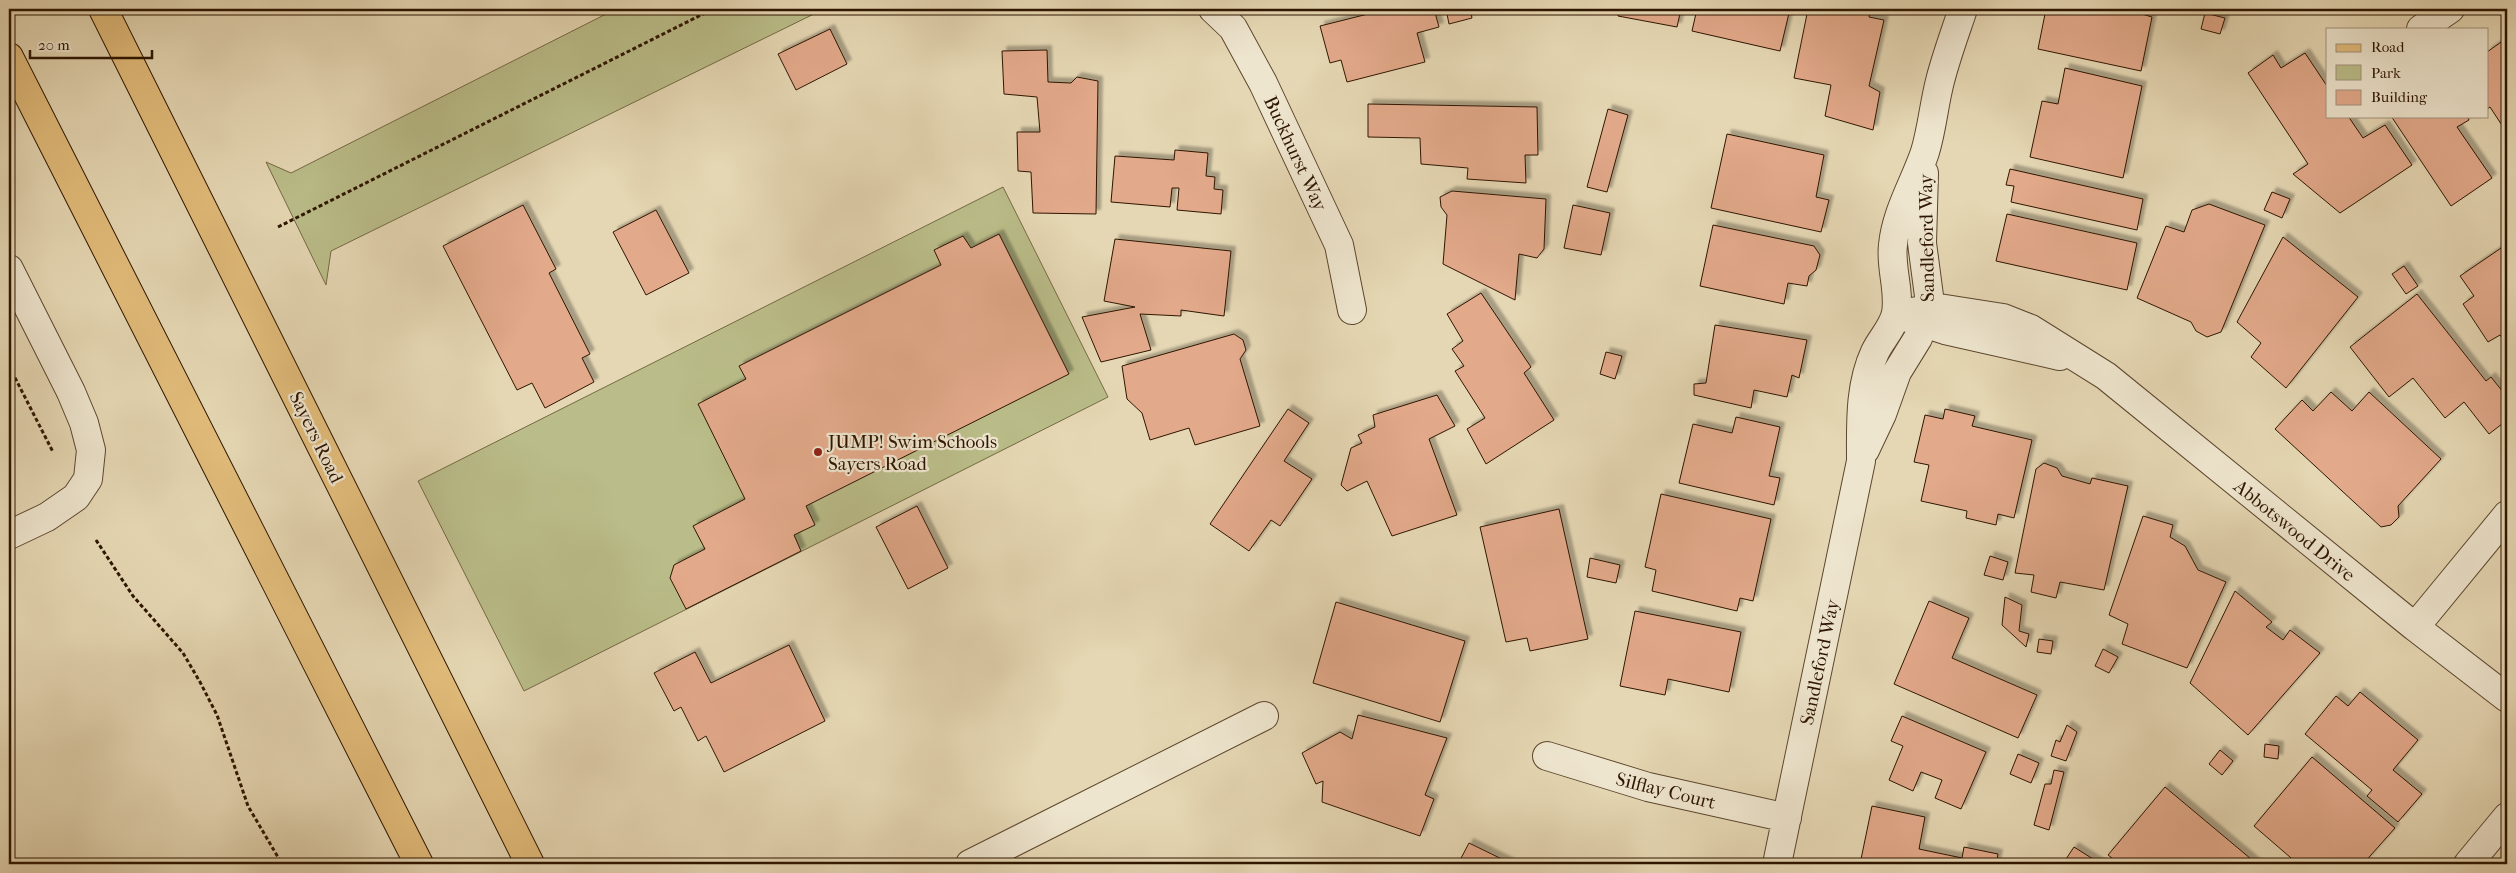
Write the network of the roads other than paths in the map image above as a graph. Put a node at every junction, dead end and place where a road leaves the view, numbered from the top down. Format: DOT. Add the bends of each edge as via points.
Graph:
graph roads {
  1 [pos="103,9"];
  2 [pos="1213,9"];
  3 [pos="1946,9"];
  4 [pos="1963,9"];
  5 [pos="2450,9"];
  6 [pos="2422,28"];
  7 [pos="9,57"];
  8 [pos="1940,80"];
  9 [pos="1925,150"];
  10 [pos="9,269"];
  11 [pos="1352,310"];
  12 [pos="1896,314"];
  13 [pos="1926,316"];
  14 [pos="1861,460"];
  15 [pos="2507,515"];
  16 [pos="9,535"];
  17 [pos="2415,627"];
  18 [pos="2507,698"];
  19 [pos="1264,716"];
  20 [pos="1547,756"];
  21 [pos="2507,817"];
  22 [pos="1787,818"];
  23 [pos="419,864"];
  24 [pos="527,864"];
  25 [pos="970,864"];
  26 [pos="1777,864"];
  27 [pos="2468,864"];
  1 -- 24 [label="main road, Sayers Road"];
  2 -- 11 [label="street, Buckhurst Way" via="1233,28 1263,83 1339,245"];
  3 -- 8 [label="street, Sandleford Way"];
  4 -- 8 [label="street, Sandleford Way"];
  5 -- 6 [label="street"];
  7 -- 23 [label="main road"];
  8 -- 9 [label="street, Sandleford Way"];
  9 -- 12 [label="street, Sandleford Way" via="1893,244"];
  9 -- 13 [label="street, Sandleford Way" via="1922,243 1929,296"];
  10 -- 16 [label="street" via="71,392 89,438 91,457 88,479 76,497 47,517"];
  12 -- 13 [label="street, Abbotswood Drive"];
  12 -- 14 [label="street, Sandleford Way" via="1875,352 1867,375 1861,406"];
  13 -- 14 [label="street, Sandleford Way" via="1918,338 1897,372"];
  13 -- 17 [label="street, Abbotswood Drive" via="2083,361 2106,376"];
  14 -- 22 [label="street, Sandleford Way"];
  15 -- 17 [label="street"];
  17 -- 18 [label="street, Abbotswood Drive"];
  19 -- 25 [label="street"];
  20 -- 22 [label="street, Silflay Court" via="1648,787"];
  21 -- 27 [label="street"];
  22 -- 26 [label="street, Sandleford Way"];
}
